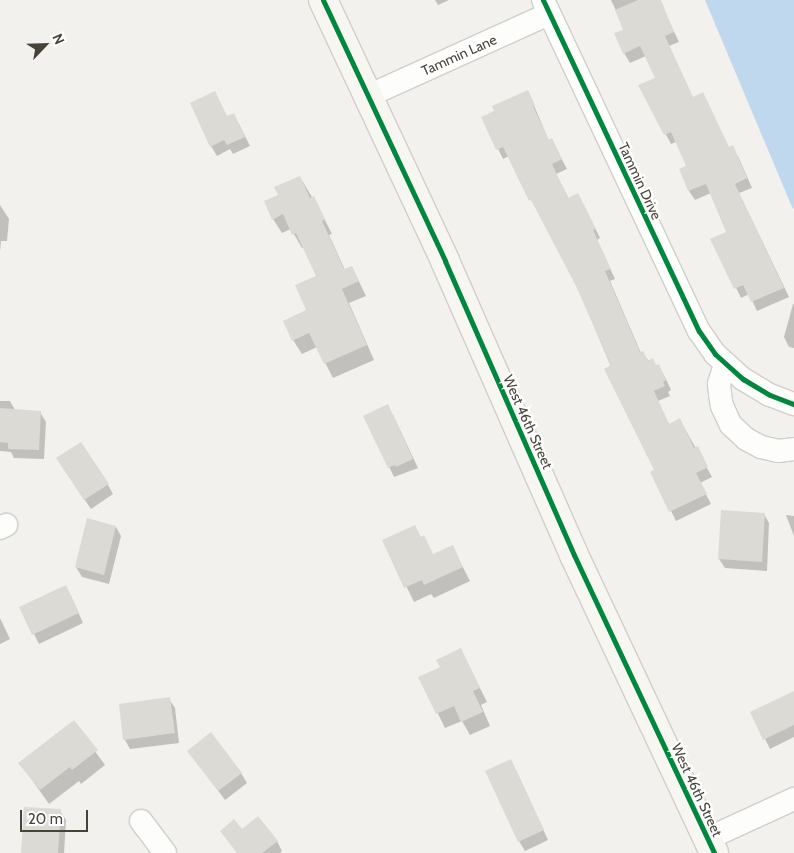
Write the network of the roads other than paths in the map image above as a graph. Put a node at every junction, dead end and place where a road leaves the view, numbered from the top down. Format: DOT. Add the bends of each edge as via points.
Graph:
graph roads {
  1 [pos="324,0"];
  2 [pos="546,7"];
  3 [pos="368,96"];
  4 [pos="726,365"];
  5 [pos="794,404"];
  6 [pos="794,450"];
  7 [pos="794,799"];
  8 [pos="140,821"];
  9 [pos="711,846"];
  10 [pos="165,853"];
  1 -- 3 [label="street, West 46th Street"];
  2 -- 3 [label="street, Tammin Lane"];
  2 -- 4 [label="street, Tammin Drive" via="692,319"];
  3 -- 9 [label="street, West 46th Street" via="574,555"];
  4 -- 5 [label="street, Tammin Drive" via="751,385"];
  4 -- 6 [label="street" via="719,384 722,406 731,425 760,447"];
  7 -- 9 [label="street"];
  8 -- 10 [label="street"];
}
